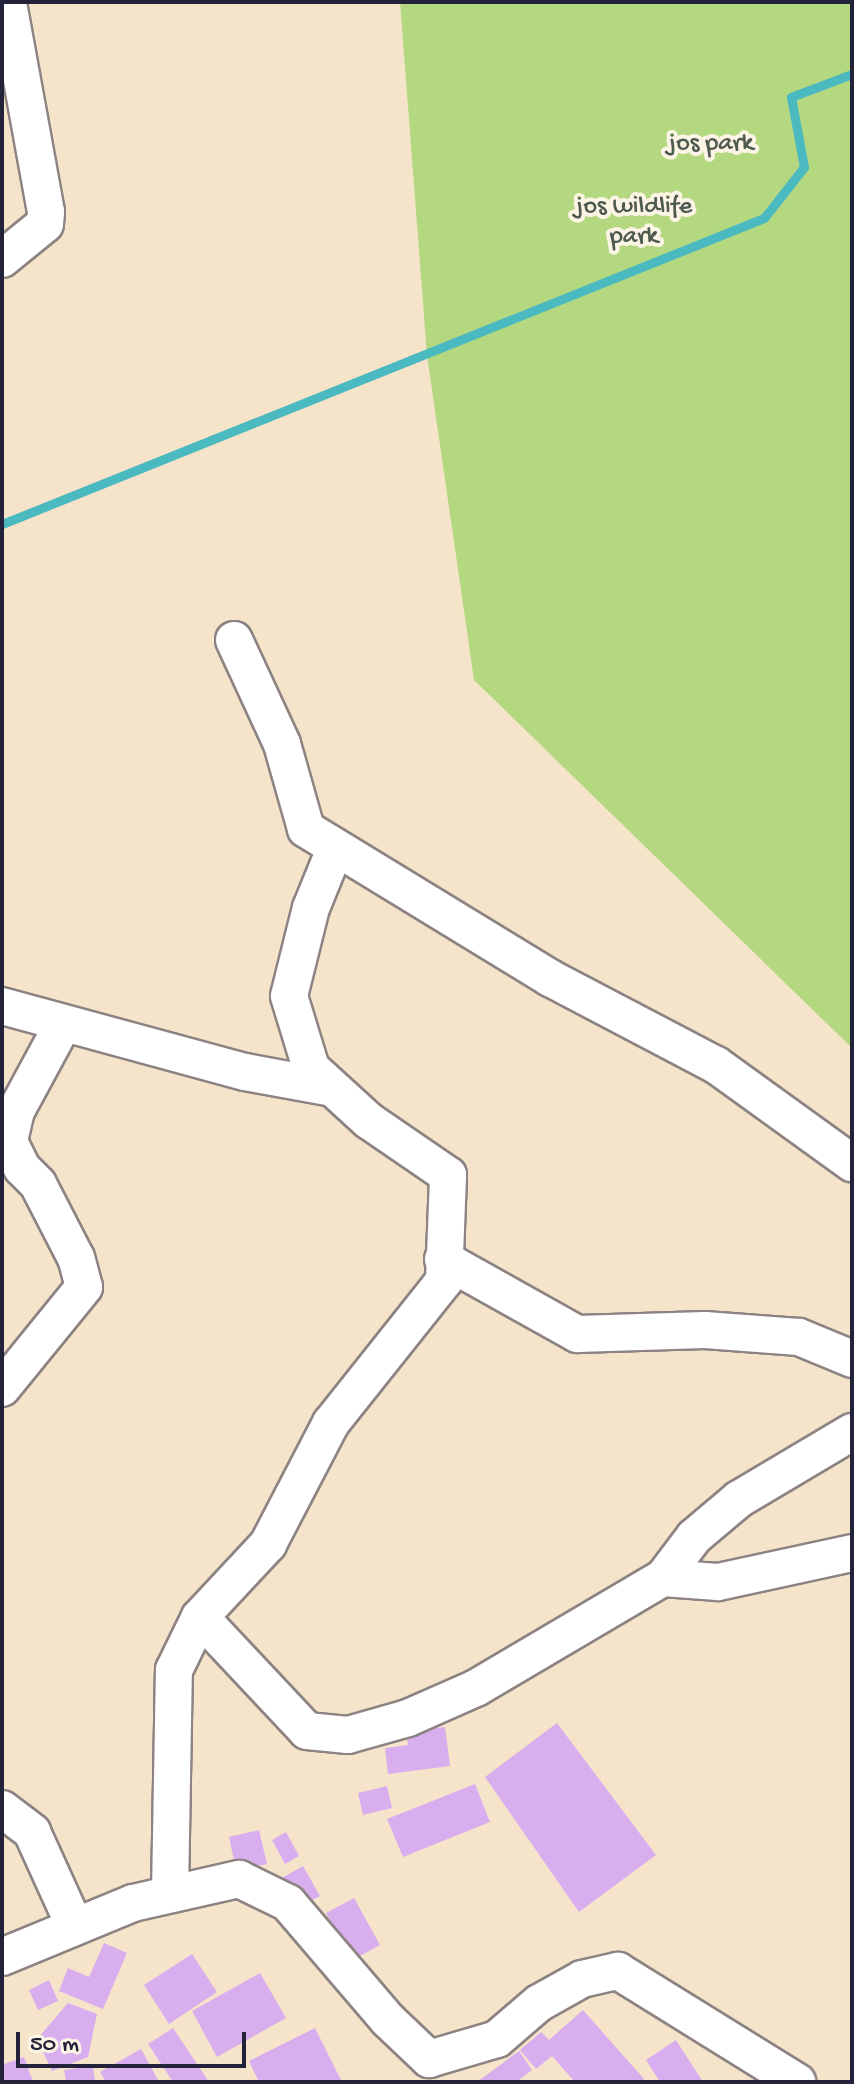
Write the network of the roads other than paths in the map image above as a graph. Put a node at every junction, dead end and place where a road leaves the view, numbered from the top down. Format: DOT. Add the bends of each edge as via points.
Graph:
graph roads {
  1 [pos="8,2"];
  2 [pos="2,259"];
  3 [pos="234,640"];
  4 [pos="335,849"];
  5 [pos="2,1006"];
  6 [pos="63,1024"];
  7 [pos="332,1088"];
  8 [pos="852,1163"];
  9 [pos="443,1259"];
  10 [pos="852,1359"];
  11 [pos="2,1388"];
  12 [pos="852,1432"];
  13 [pos="852,1553"];
  14 [pos="663,1578"];
  15 [pos="200,1617"];
  16 [pos="2,1809"];
  17 [pos="170,1894"];
  18 [pos="75,1927"];
  19 [pos="2,1957"];
  20 [pos="428,2068"];
  21 [pos="797,2082"];
  1 -- 2 [label="street" via="46,212 45,224"];
  3 -- 4 [label="street" via="282,744 306,829"];
  4 -- 7 [label="street" via="311,908 289,996 311,1068"];
  4 -- 8 [label="street" via="550,978 716,1065"];
  5 -- 6 [label="street"];
  6 -- 7 [label="street" via="245,1072"];
  6 -- 11 [label="street" via="16,1111 9,1141 22,1168 38,1184 76,1258 84,1287"];
  7 -- 9 [label="street" via="369,1121 448,1175"];
  9 -- 10 [label="street" via="577,1334 705,1330 799,1337"];
  9 -- 15 [label="street" via="444,1281 331,1423 268,1544"];
  12 -- 14 [label="street" via="739,1499 694,1537"];
  13 -- 14 [label="street" via="718,1582"];
  14 -- 15 [label="street" via="476,1688 408,1718 348,1735 307,1731"];
  15 -- 17 [label="street" via="174,1670"];
  16 -- 18 [label="street" via="32,1832"];
  17 -- 18 [label="street"];
  17 -- 20 [label="street" via="239,1879 288,1903"];
  18 -- 19 [label="street"];
  20 -- 21 [label="street" via="497,2039 539,2003 582,1979 618,1971"];
}
